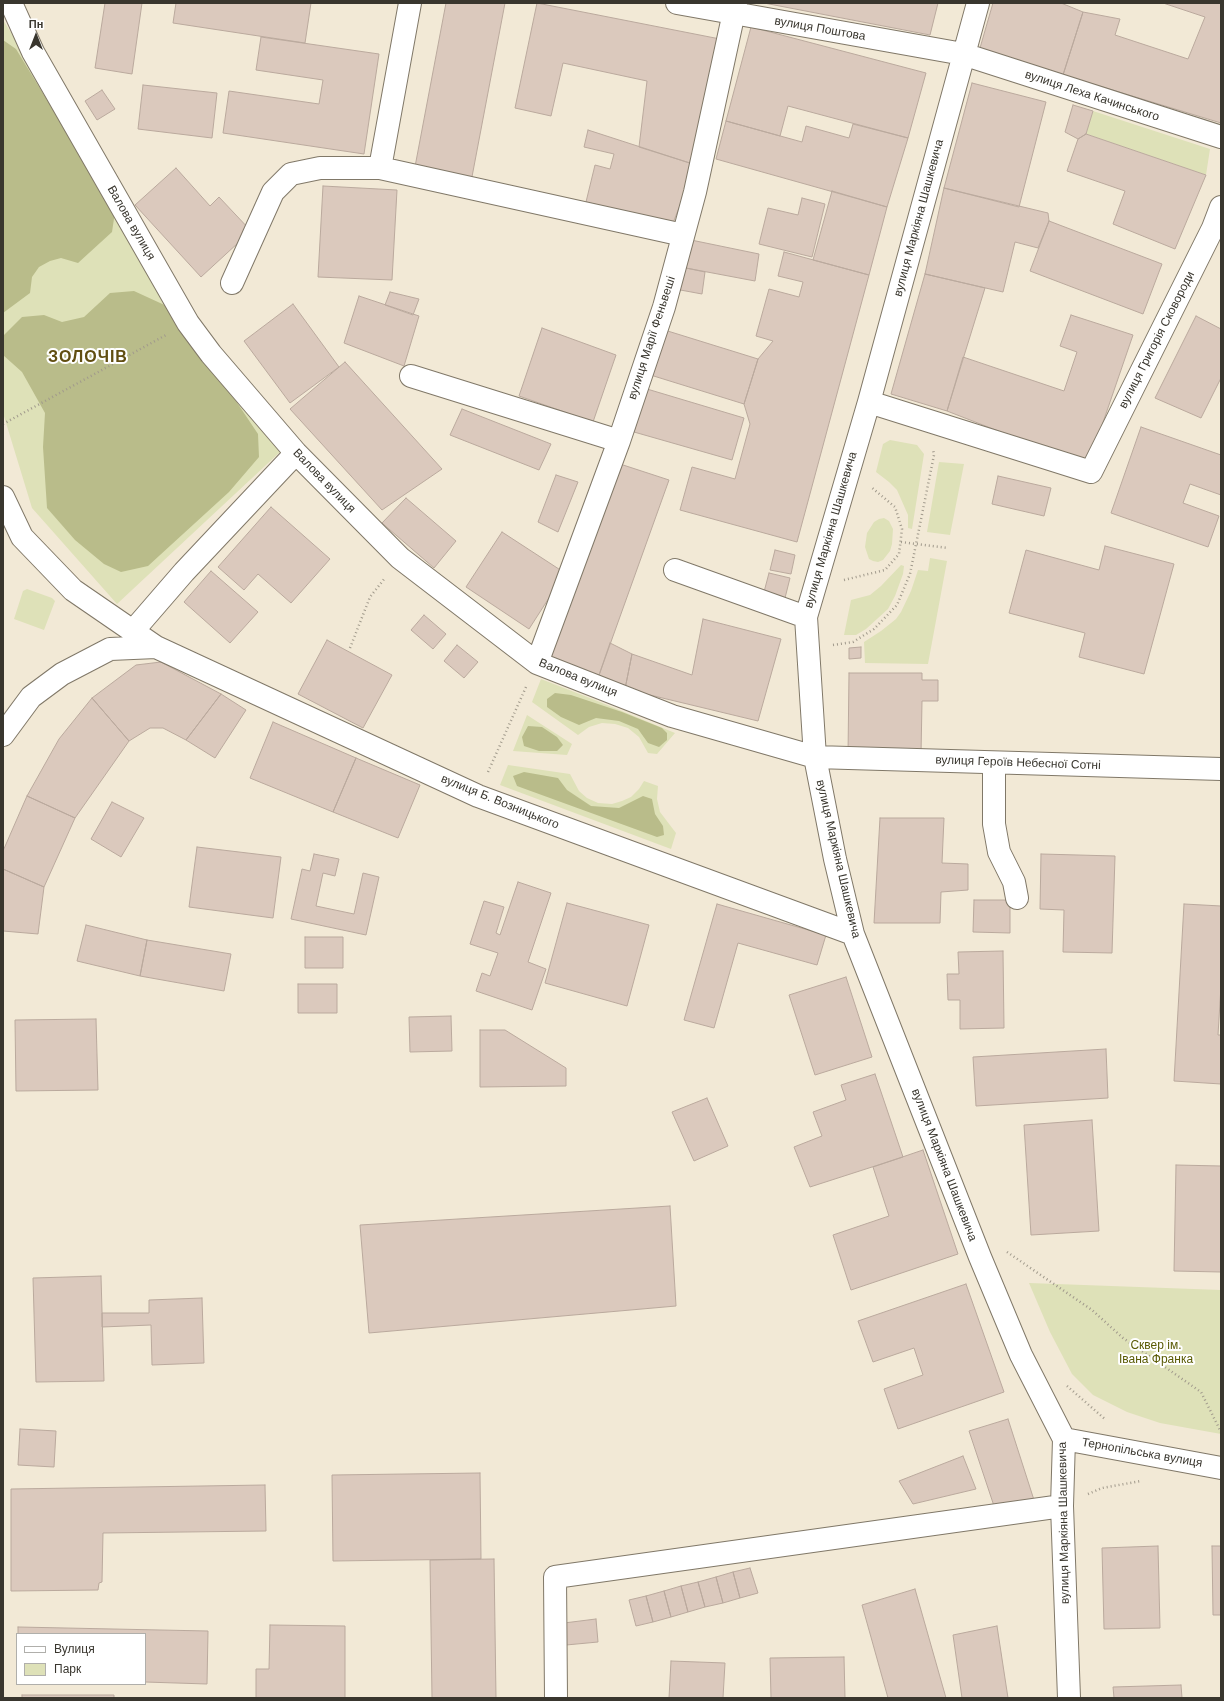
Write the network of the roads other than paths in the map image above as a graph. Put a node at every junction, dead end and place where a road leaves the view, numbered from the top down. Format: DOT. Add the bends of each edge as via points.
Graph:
graph roads {
  1 [pos="11,3"];
  2 [pos="410,3"];
  3 [pos="677,3"];
  4 [pos="978,3"];
  5 [pos="735,8"];
  6 [pos="963,54"];
  7 [pos="1221,137"];
  8 [pos="380,168"];
  9 [pos="1221,207"];
  10 [pos="1217,230"];
  11 [pos="683,235"];
  12 [pos="232,283"];
  13 [pos="411,376"];
  14 [pos="869,402"];
  15 [pos="619,441"];
  16 [pos="296,453"];
  17 [pos="3,497"];
  18 [pos="3,505"];
  19 [pos="675,570"];
  20 [pos="806,617"];
  21 [pos="133,631"];
  22 [pos="156,647"];
  23 [pos="537,663"];
  24 [pos="3,735"];
  25 [pos="815,757"];
  26 [pos="994,763"];
  27 [pos="1221,769"];
  28 [pos="1017,898"];
  29 [pos="853,934"];
  30 [pos="1064,1439"];
  31 [pos="1221,1468"];
  32 [pos="1062,1506"];
  33 [pos="556,1698"];
  34 [pos="1069,1698"];
  1 -- 16 [label="street, Валова вулиця" via="33,52 188,323 211,354"];
  2 -- 8 [label="street"];
  3 -- 5 [label="street, вулиця Поштова"];
  4 -- 6 [label="street, вулиця Маркіяна Шашкевича"];
  5 -- 6 [label="street, вулиця Поштова"];
  5 -- 11 [label="street, вулиця Марії Феньвеші" via="695,192"];
  6 -- 7 [label="street, вулиця Леха Качинського"];
  6 -- 14 [label="street, вулиця Маркіяна Шашкевича"];
  8 -- 11 [label="street"];
  8 -- 12 [label="street" via="320,168 291,174 273,192"];
  9 -- 10 [label="street, вулиця Григорія Сковороди"];
  10 -- 14 [label="street, вулиця Григорія Сковороди" via="1091,472"];
  11 -- 15 [label="street, вулиця Марії Феньвеші" via="664,307"];
  13 -- 15 [label="street"];
  14 -- 20 [label="street, вулиця Маркіяна Шашкевича"];
  15 -- 23 [label="street, вулиця Марії Феньвеші"];
  16 -- 21 [label="street" via="184,572"];
  16 -- 23 [label="street, Валова вулиця" via="400,558"];
  17 -- 18 [label="street"];
  17 -- 21 [label="street, вулиця Б. Возницького" via="22,537 73,590"];
  19 -- 20 [label="street"];
  20 -- 25 [label="street, вулиця Маркіяна Шашкевича"];
  21 -- 22 [label="street, вулиця Б. Возницького"];
  22 -- 24 [label="street, вулиця Б. Возницького" via="110,649 62,674 30,697"];
  22 -- 29 [label="street, вулиця Б. Возницького" via="478,796"];
  23 -- 25 [label="street, Валова вулиця" via="672,716"];
  25 -- 26 [label="street, вулиця Героїв Небесної Сотні"];
  25 -- 29 [label="street, вулиця Маркіяна Шашкевича"];
  26 -- 27 [label="street, вулиця Героїв Небесної Сотні"];
  26 -- 28 [label="street" via="994,824 999,852 1014,882"];
  29 -- 30 [label="street, вулиця Маркіяна Шашкевича" via="980,1257 1021,1355"];
  30 -- 31 [label="street, Тернопільська вулиця"];
  30 -- 32 [label="street, вулиця Маркіяна Шашкевича"];
  32 -- 33 [label="street" via="556,1578"];
  32 -- 34 [label="street, вулиця Маркіяна Шашкевича"];
}
